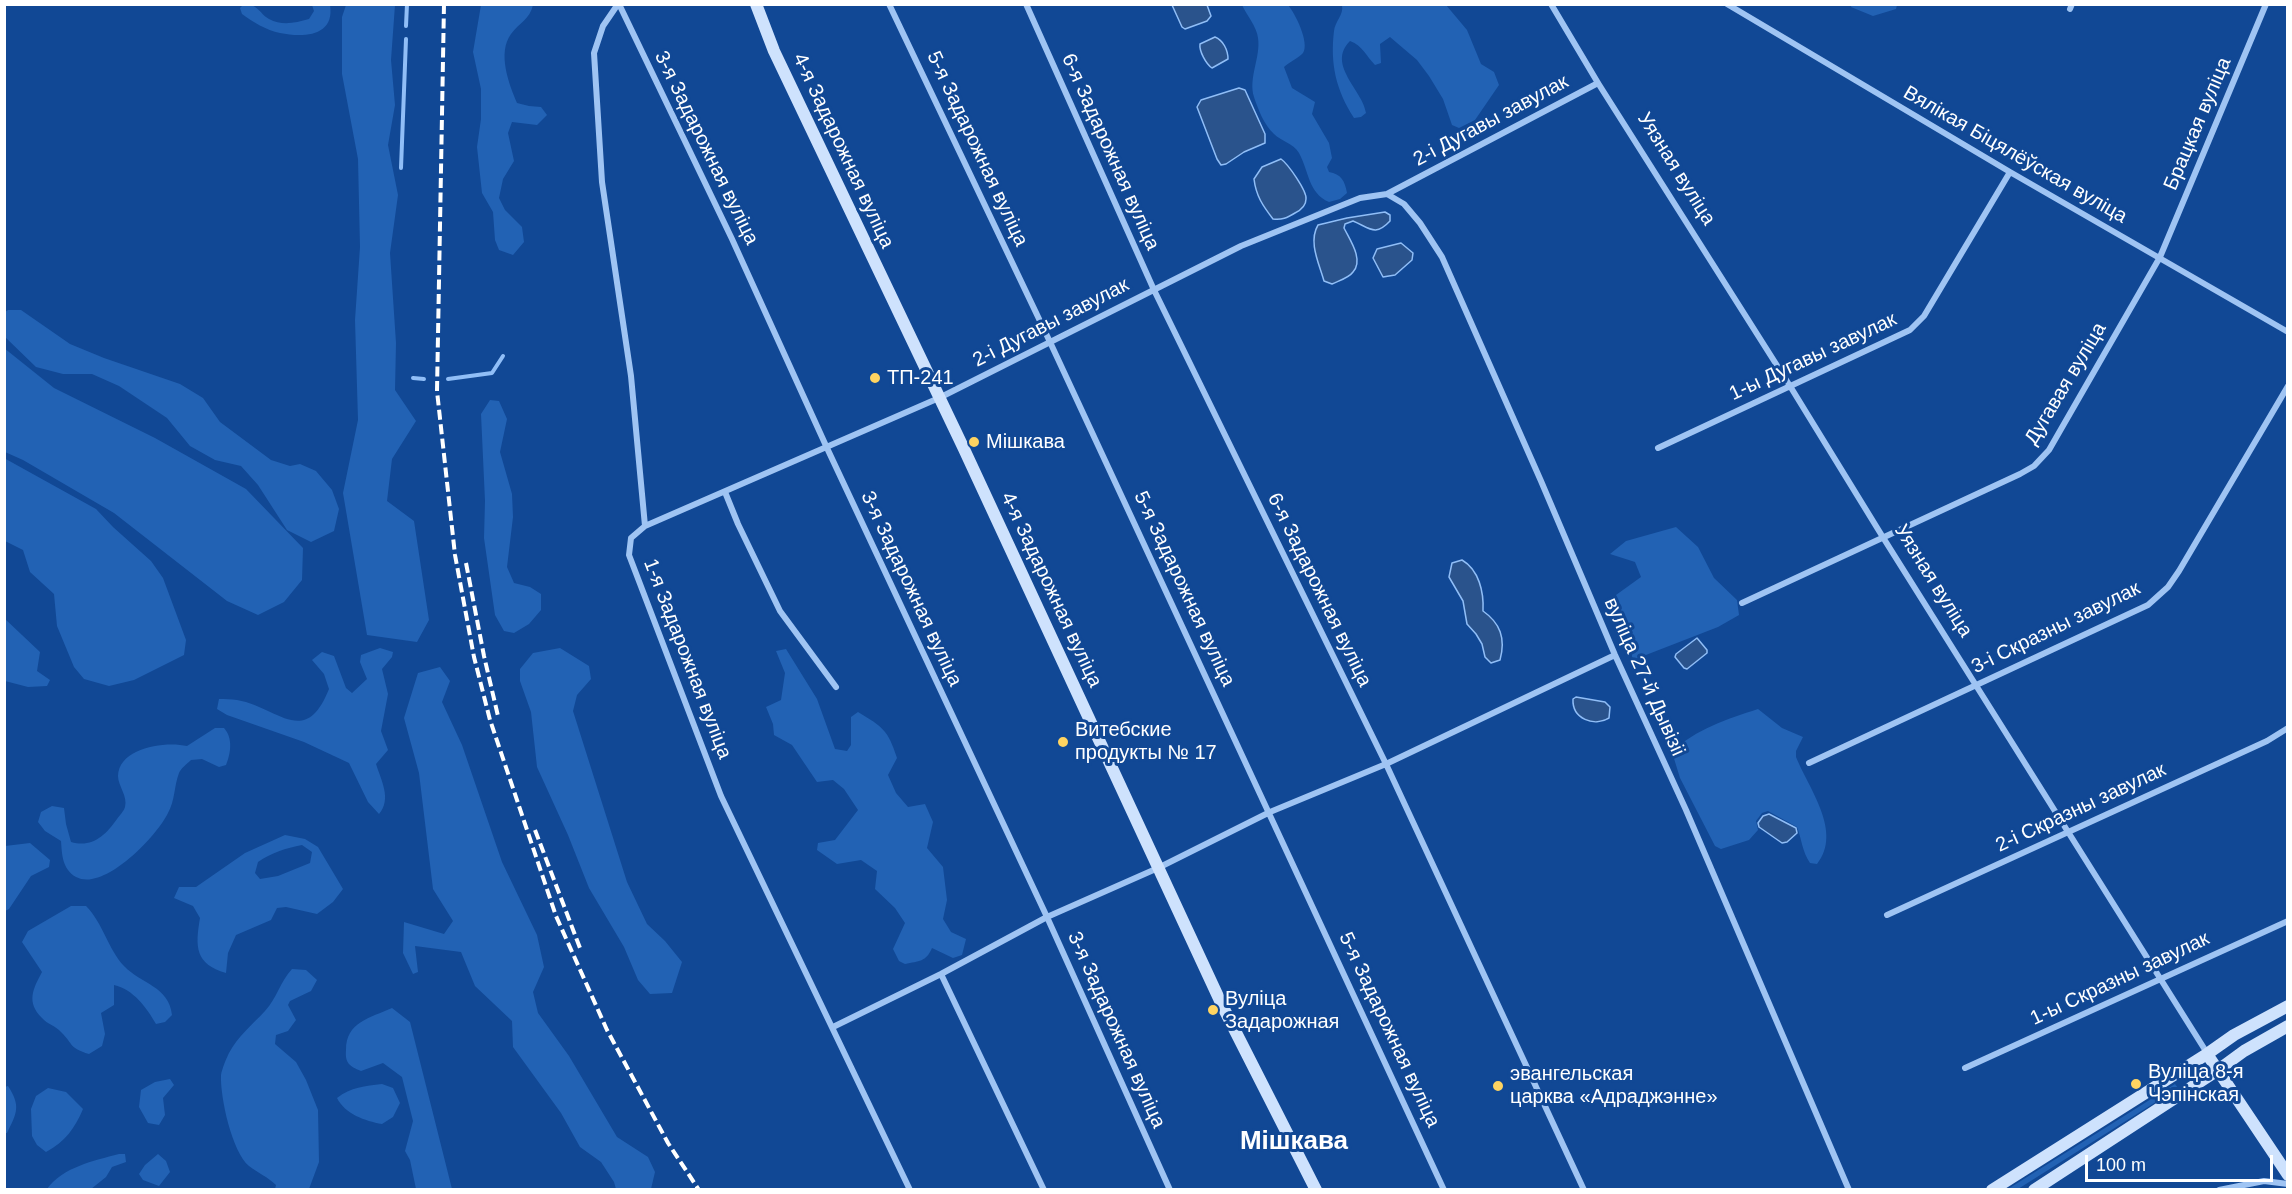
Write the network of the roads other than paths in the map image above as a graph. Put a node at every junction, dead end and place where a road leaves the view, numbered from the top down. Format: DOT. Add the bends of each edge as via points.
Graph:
graph roads {
  1 [pos="756,4"];
  2 [pos="889,4"];
  3 [pos="1026,4"];
  4 [pos="1551,4"];
  5 [pos="1727,4"];
  6 [pos="2266,4"];
  7 [pos="619,5"];
  8 [pos="1598,83"];
  9 [pos="2010,172"];
  10 [pos="1387,194"];
  11 [pos="2160,257"];
  12 [pos="1154,290"];
  13 [pos="2288,332"];
  14 [pos="1050,342"];
  15 [pos="1790,386"];
  16 [pos="2288,386"];
  17 [pos="939,398"];
  18 [pos="827,448"];
  19 [pos="1658,448"];
  20 [pos="725,492"];
  21 [pos="645,526"];
  22 [pos="1884,538"];
  23 [pos="1742,603"];
  24 [pos="1615,655"];
  25 [pos="1976,686"];
  26 [pos="837,687"];
  27 [pos="2288,728"];
  28 [pos="1809,763"];
  29 [pos="1386,764"];
  30 [pos="1270,812"];
  31 [pos="2068,832"];
  32 [pos="1158,868"];
  33 [pos="1887,915"];
  34 [pos="1047,917"];
  35 [pos="2288,921"];
  36 [pos="941,974"];
  37 [pos="2161,979"];
  38 [pos="2288,1006"];
  39 [pos="2288,1026"];
  40 [pos="833,1027"];
  41 [pos="2207,1054"];
  42 [pos="1965,1068"];
  43 [pos="2218,1070"];
  44 [pos="2288,1175"];
  45 [pos="2288,1184"];
  46 [pos="910,1190"];
  47 [pos="1044,1190"];
  48 [pos="1170,1190"];
  49 [pos="1317,1190"];
  50 [pos="1444,1190"];
  51 [pos="1584,1190"];
  52 [pos="1849,1190"];
  53 [pos="1992,1190"];
  54 [pos="2034,1190"];
  55 [pos="2219,1190"];
  1 -- 17 [label="main road, 4-я Задарожная вуліца" via="784,72"];
  2 -- 14 [label="street, 5-я Задарожная вуліца"];
  3 -- 12 [label="street, 6-я Задарожная вуліца"];
  4 -- 8 [label="street, Уязная вуліца"];
  5 -- 9 [label="street, Вялікая Біцялёўская вуліца"];
  6 -- 11 [label="street, Брацкая вуліца"];
  7 -- 18 [label="street, 3-я Задарожная вуліца"];
  7 -- 21 [label="street" via="603,26 594,53 602,182 631,376"];
  8 -- 10 [label="street, 2-і Дугавы завулак"];
  8 -- 15 [label="street, Уязная вуліца"];
  9 -- 11 [label="street, Вялікая Біцялёўская вуліца"];
  9 -- 15 [label="street, 1-ы Дугавы завулак" via="1924,316 1910,330"];
  10 -- 12 [label="street, 2-і Дугавы завулак" via="1360,198 1252,242"];
  10 -- 24 [label="street, вуліца 27-й Дывізіі" via="1404,204 1442,257"];
  11 -- 13 [label="street, Вялікая Біцялёўская вуліца"];
  11 -- 22 [label="street, Дугавая вуліца" via="2049,450 2034,466"];
  12 -- 14 [label="street, 2-і Дугавы завулак"];
  12 -- 29 [label="street, 6-я Задарожная вуліца"];
  14 -- 17 [label="street, 2-і Дугавы завулак"];
  14 -- 30 [label="street, 5-я Задарожная вуліца"];
  15 -- 19 [label="street, 1-ы Дугавы завулак"];
  15 -- 22 [label="street, Уязная вуліца"];
  16 -- 25 [label="street, 3-і Скразны завулак" via="2168,587 2148,605"];
  17 -- 18 [label="street, 2-і Дугавы завулак"];
  17 -- 32 [label="main road, 4-я Задарожная вуліца"];
  18 -- 20 [label="street, 2-і Дугавы завулак"];
  18 -- 34 [label="street, 3-я Задарожная вуліца"];
  20 -- 21 [label="street, 2-і Дугавы завулак"];
  20 -- 26 [label="street" via="780,610"];
  21 -- 40 [label="street, 1-я Задарожная вуліца" via="631,538 629,555 721,796"];
  22 -- 23 [label="street, Дугавая вуліца"];
  22 -- 25 [label="street, Уязная вуліца"];
  24 -- 29 [label="street"];
  24 -- 52 [label="street, вуліца 27-й Дывізіі"];
  25 -- 28 [label="street, 3-і Скразны завулак"];
  25 -- 31 [label="street, Уязная вуліца"];
  27 -- 31 [label="street, 2-і Скразны завулак"];
  29 -- 30 [label="street"];
  29 -- 51 [label="street, 6-я Задарожная вуліца"];
  30 -- 32 [label="street"];
  30 -- 50 [label="street, 5-я Задарожная вуліца"];
  31 -- 33 [label="street, 2-і Скразны завулак"];
  31 -- 37 [label="street, Уязная вуліца"];
  32 -- 34 [label="street"];
  32 -- 49 [label="main road, 4-я Задарожная вуліца" via="1222,1005"];
  34 -- 36 [label="street"];
  34 -- 48 [label="street, 3-я Задарожная вуліца"];
  35 -- 37 [label="street, 1-ы Скразны завулак"];
  36 -- 40 [label="street"];
  36 -- 47 [label="street"];
  37 -- 41 [label="street, Уязная вуліца"];
  37 -- 42 [label="street, 1-ы Скразны завулак"];
  38 -- 41 [label="main road"];
  39 -- 43 [label="main road"];
  40 -- 46 [label="street, 1-я Задарожная вуліца"];
  41 -- 43 [label="main road, Уязная вуліца"];
  41 -- 53 [label="main road"];
  43 -- 44 [label="main road, Уязная вуліца"];
  43 -- 54 [label="main road"];
  45 -- 55 [label="street" via="2264,1181"];
}
